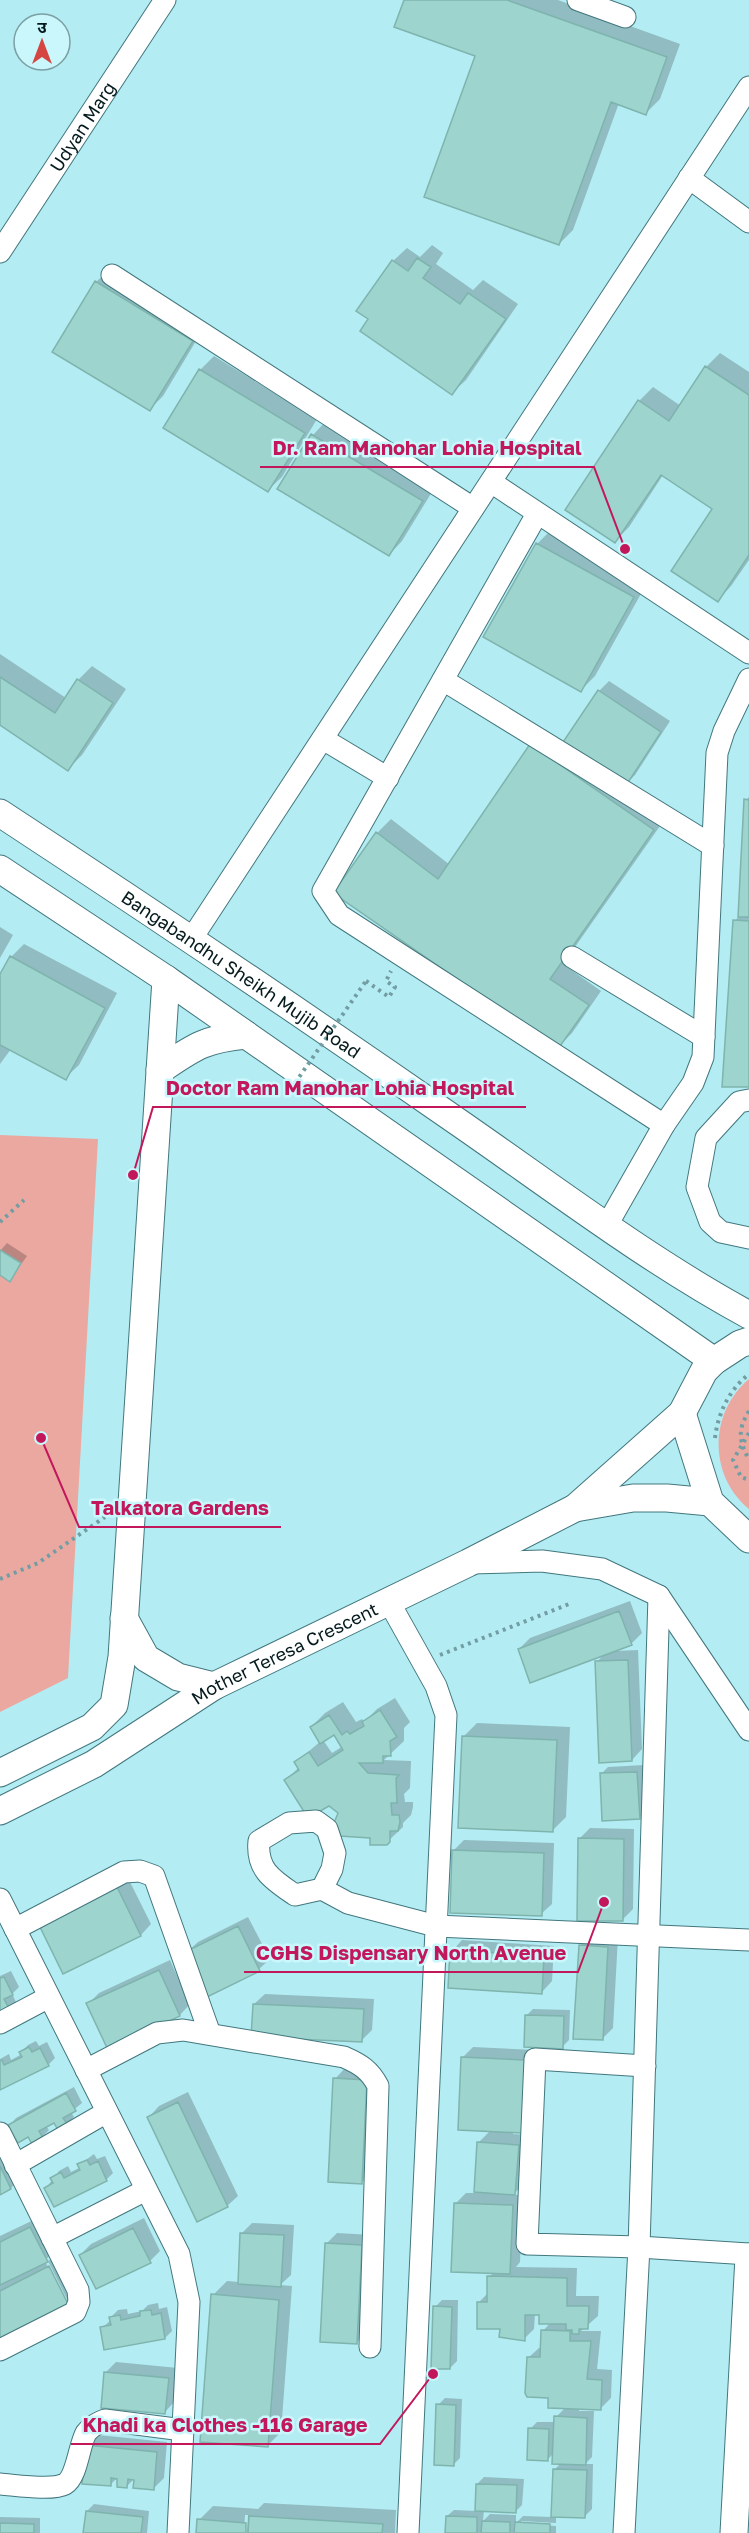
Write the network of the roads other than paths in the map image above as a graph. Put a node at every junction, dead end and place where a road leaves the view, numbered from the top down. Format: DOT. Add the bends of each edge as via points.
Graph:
graph roads {
  1 [pos="165,0"];
  2 [pos="578,0"];
  3 [pos="625,17"];
  4 [pos="749,87"];
  5 [pos="689,178"];
  6 [pos="749,222"];
  7 [pos="0,252"];
  8 [pos="112,275"];
  9 [pos="491,482"];
  10 [pos="474,508"];
  11 [pos="537,514"];
  12 [pos="749,652"];
  13 [pos="749,679"];
  14 [pos="443,680"];
  15 [pos="323,739"];
  16 [pos="388,778"];
  17 [pos="0,813"];
  18 [pos="713,846"];
  19 [pos="0,869"];
  20 [pos="192,938"];
  21 [pos="572,957"];
  22 [pos="166,979"];
  23 [pos="246,1035"];
  24 [pos="704,1037"];
  25 [pos="160,1070"];
  26 [pos="749,1100"];
  27 [pos="664,1125"];
  28 [pos="607,1225"];
  29 [pos="749,1238"];
  30 [pos="749,1315"];
  31 [pos="749,1341"];
  32 [pos="714,1360"];
  33 [pos="682,1413"];
  34 [pos="710,1502"];
  35 [pos="575,1508"];
  36 [pos="749,1539"];
  37 [pos="468,1563"];
  38 [pos="659,1596"];
  39 [pos="388,1602"];
  40 [pos="124,1618"];
  41 [pos="214,1686"];
  42 [pos="749,1731"];
  43 [pos="0,1773"];
  44 [pos="0,1811"];
  45 [pos="322,1889"];
  46 [pos="0,1899"];
  47 [pos="436,1926"];
  48 [pos="15,1929"];
  49 [pos="649,1935"];
  50 [pos="749,1940"];
  51 [pos="49,1997"];
  52 [pos="0,2023"];
  53 [pos="210,2034"];
  54 [pos="645,2066"];
  55 [pos="86,2070"];
  56 [pos="107,2112"];
  57 [pos="0,2133"];
  58 [pos="15,2165"];
  59 [pos="146,2190"];
  60 [pos="52,2238"];
  61 [pos="639,2247"];
  62 [pos="749,2256"];
  63 [pos="370,2347"];
  64 [pos="0,2350"];
  65 [pos="183,2430"];
  66 [pos="0,2484"];
  67 [pos="178,2533"];
  68 [pos="408,2533"];
  69 [pos="624,2533"];
  70 [pos="734,2533"];
  1 -- 7 [label="street, Udyan Marg"];
  2 -- 3 [label="street"];
  4 -- 5 [label="street"];
  5 -- 6 [label="street"];
  5 -- 9 [label="street"];
  8 -- 10 [label="street"];
  9 -- 10 [label="street"];
  9 -- 11 [label="street"];
  10 -- 15 [label="street"];
  11 -- 12 [label="street"];
  11 -- 14 [label="street"];
  13 -- 18 [label="street" via="717,753"];
  14 -- 16 [label="street"];
  14 -- 18 [label="street"];
  15 -- 16 [label="street"];
  15 -- 20 [label="street"];
  16 -- 27 [label="street" via="323,891 339,915"];
  17 -- 20 [label="main road, Bangabandhu Sheikh Mujib Road"];
  18 -- 24 [label="street"];
  19 -- 22 [label="main road"];
  20 -- 28 [label="main road, Bangabandhu Sheikh Mujib Road"];
  21 -- 24 [label="street"];
  22 -- 23 [label="main road"];
  22 -- 25 [label="main road"];
  23 -- 25 [label="main road" via="203,1042"];
  23 -- 32 [label="main road"];
  24 -- 27 [label="street" via="703,1057 693,1083"];
  25 -- 40 [label="main road"];
  26 -- 29 [label="street" via="739,1102 706,1138 697,1187 710,1222 721,1232"];
  27 -- 28 [label="street"];
  28 -- 30 [label="main road, Bangabandhu Sheikh Mujib Road"];
  31 -- 32 [label="main road"];
  32 -- 33 [label="main road"];
  33 -- 34 [label="main road"];
  33 -- 35 [label="main road, Mother Teresa Crescent"];
  34 -- 35 [label="main road, Mother Teresa Crescent" via="633,1498"];
  34 -- 36 [label="main road"];
  35 -- 37 [label="main road, Mother Teresa Crescent"];
  37 -- 38 [label="street" via="542,1561 602,1569"];
  37 -- 39 [label="main road, Mother Teresa Crescent"];
  38 -- 42 [label="street"];
  38 -- 49 [label="street"];
  39 -- 41 [label="main road, Mother Teresa Crescent"];
  39 -- 47 [label="street" via="442,1699 446,1715"];
  40 -- 41 [label="main road" via="146,1658 178,1677"];
  40 -- 43 [label="main road" via="114,1705 92,1727"];
  41 -- 44 [label="main road, Mother Teresa Crescent" via="94,1764"];
  45 -- 47 [label="street" via="348,1903"];
  46 -- 48 [label="street"];
  47 -- 49 [label="street"];
  47 -- 68 [label="street"];
  48 -- 51 [label="street"];
  48 -- 53 [label="street" via="124,1872 140,1871 154,1876"];
  49 -- 50 [label="street"];
  49 -- 54 [label="street"];
  51 -- 52 [label="street"];
  51 -- 55 [label="street"];
  53 -- 55 [label="street" via="183,2030 157,2033"];
  53 -- 63 [label="street" via="344,2057 366,2069 378,2086"];
  54 -- 61 [label="street"];
  54 -- 61 [label="street" via="535,2059 527,2244"];
  55 -- 56 [label="street"];
  56 -- 58 [label="street"];
  56 -- 59 [label="street"];
  57 -- 58 [label="street"];
  58 -- 60 [label="street"];
  59 -- 60 [label="street"];
  59 -- 65 [label="street" via="179,2254 189,2302"];
  60 -- 64 [label="street" via="78,2290 75,2312"];
  61 -- 62 [label="street"];
  61 -- 69 [label="street"];
  62 -- 70 [label="main road"];
  65 -- 66 [label="street" via="105,2420 86,2434 70,2479 64,2484"];
  65 -- 67 [label="street"];
}
